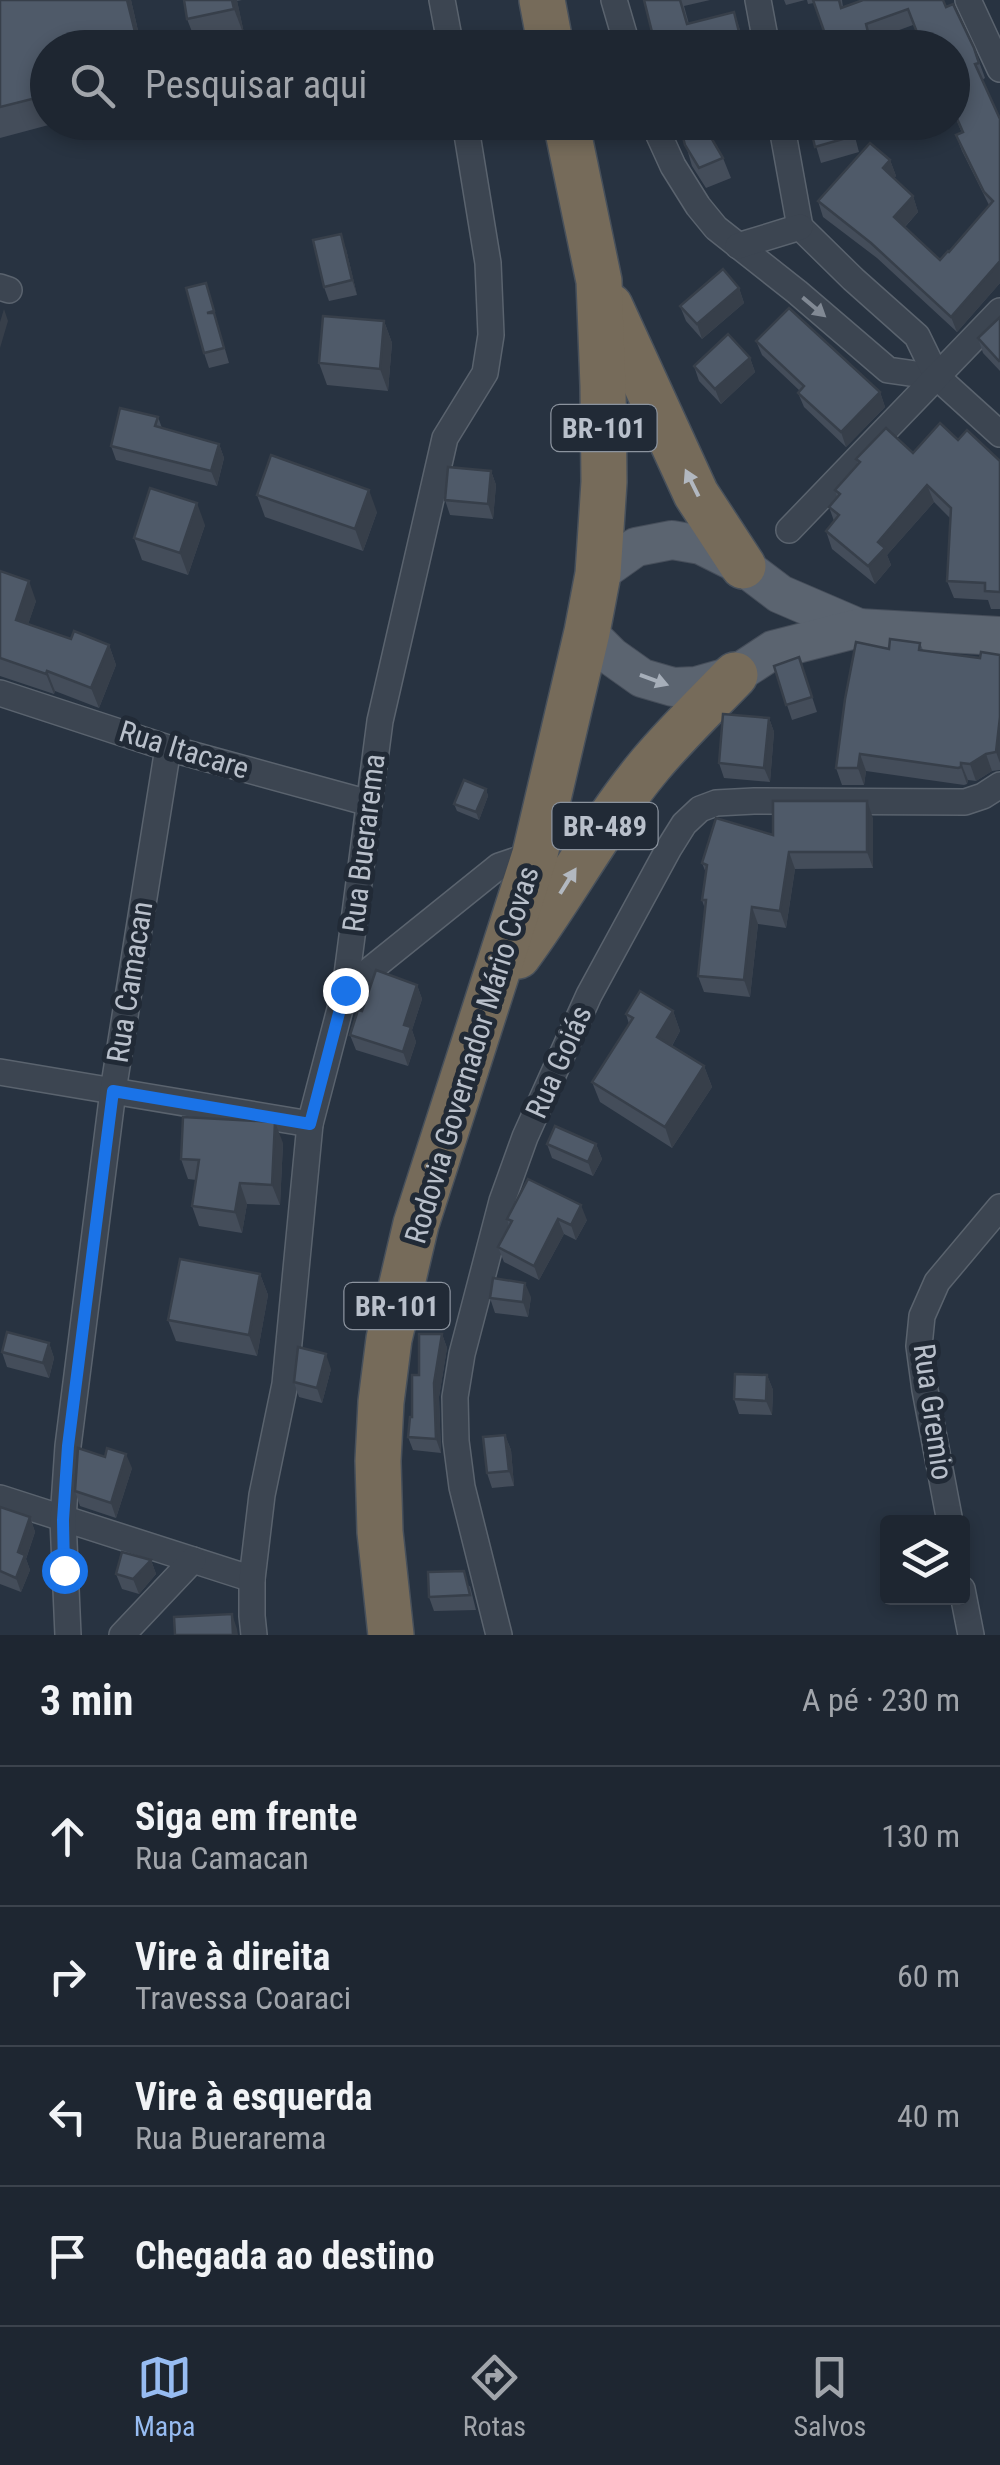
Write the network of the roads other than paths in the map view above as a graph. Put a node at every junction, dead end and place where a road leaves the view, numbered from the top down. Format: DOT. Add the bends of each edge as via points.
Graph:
graph roads {
  1 [pos="442,0"];
  2 [pos="542,0"];
  3 [pos="614,0"];
  4 [pos="758,0"];
  5 [pos="968,0"];
  6 [pos="448,30"];
  7 [pos="548,30"];
  8 [pos="623,30"];
  9 [pos="763,30"];
  10 [pos="1000,69"];
  11 [pos="467,140"];
  12 [pos="570,140"];
  13 [pos="662,140"];
  14 [pos="783,140"];
  15 [pos="800,227"];
  16 [pos="738,246"];
  17 [pos="599,282"];
  18 [pos="1000,311"];
  19 [pos="937,378"];
  20 [pos="1000,434"];
  21 [pos="789,530"];
  22 [pos="742,566"];
  23 [pos="598,574"];
  24 [pos="780,594"];
  25 [pos="860,628"];
  26 [pos="587,632"];
  27 [pos="1000,636"];
  28 [pos="773,650"];
  29 [pos="734,675"];
  30 [pos="0,693"];
  31 [pos="168,748"];
  32 [pos="1000,786"];
  33 [pos="369,804"];
  34 [pos="535,854"];
  35 [pos="345,990"];
  36 [pos="493,990"];
  37 [pos="0,1072"];
  38 [pos="113,1091"];
  39 [pos="310,1124"];
  40 [pos="1000,1207"];
  41 [pos="0,1498"];
  42 [pos="949,1515"];
  43 [pos="63,1520"];
  44 [pos="193,1560"];
  45 [pos="252,1579"];
  46 [pos="965,1605"];
  47 [pos="68,1635"];
  48 [pos="122,1635"];
  49 [pos="254,1635"];
  50 [pos="391,1635"];
  51 [pos="499,1635"];
  52 [pos="971,1635"];
  1 -- 6 [label="street"];
  2 -- 7 [label="highway"];
  3 -- 8 [label="street"];
  4 -- 9 [label="street"];
  5 -- 10 [label="street"];
  11 -- 33 [label="street, Rua Buerarema" via="488,263 491,335 484,373 445,438 380,721"];
  12 -- 17 [label="highway, Rodovia Governador Mário Covas / BR-101"];
  13 -- 16 [label="street" via="698,206"];
  14 -- 15 [label="street"];
  15 -- 16 [label="street"];
  15 -- 19 [label="street" via="917,336"];
  16 -- 19 [label="street, one-way" via="888,370"];
  22 -- 17 [label="highway, BR-489, one-way" via="696,494"];
  17 -- 23 [label="highway, Rodovia Governador Mário Covas / BR-101" via="604,482"];
  18 -- 19 [label="street"];
  19 -- 20 [label="street"];
  19 -- 21 [label="street"];
  22 -- 23 [label="main road, BR-489" via="701,545 672,540 636,547"];
  22 -- 24 [label="main road, BR-489"];
  23 -- 26 [label="highway, Rodovia Governador Mário Covas / BR-101"];
  24 -- 25 [label="main road, BR-489"];
  24 -- 28 [label="main road" via="782,624"];
  25 -- 27 [label="main road, BR-489"];
  25 -- 28 [label="main road, BR-489"];
  26 -- 29 [label="main road, BR-489, one-way" via="642,678 673,688"];
  26 -- 34 [label="highway, Rodovia Governador Mário Covas / BR-101"];
  28 -- 29 [label="main road, BR-489"];
  36 -- 29 [label="highway, BR-489, one-way" via="650,766"];
  30 -- 31 [label="street, Rua Itacare"];
  31 -- 33 [label="street, Rua Itacare"];
  31 -- 38 [label="street, Rua Camacan"];
  32 -- 51 [label="street, Rua Goiás" via="964,802 716,804 684,824 669,848 589,996 525,1137 462,1354 455,1397 462,1487"];
  33 -- 35 [label="street, Rua Buerarema"];
  34 -- 35 [label="street" via="499,866"];
  34 -- 36 [label="highway, Rodovia Governador Mário Covas / BR-101"];
  35 -- 39 [label="street, Rua Buerarema"];
  36 -- 50 [label="highway, Rodovia Governador Mário Covas / BR-101" via="416,1224 389,1339 378,1461"];
  37 -- 38 [label="street"];
  38 -- 39 [label="street"];
  38 -- 43 [label="street, Rua Camacan"];
  39 -- 45 [label="street, Rua Buerarema" via="285,1384"];
  40 -- 42 [label="street, Rua Gremio" via="937,1282 922,1316 923,1376"];
  41 -- 43 [label="street"];
  43 -- 44 [label="street"];
  43 -- 47 [label="street, Rua Camacan"];
  44 -- 45 [label="street"];
  44 -- 48 [label="street"];
  45 -- 49 [label="street, Rua Buerarema"];
  46 -- 52 [label="street"];
}
